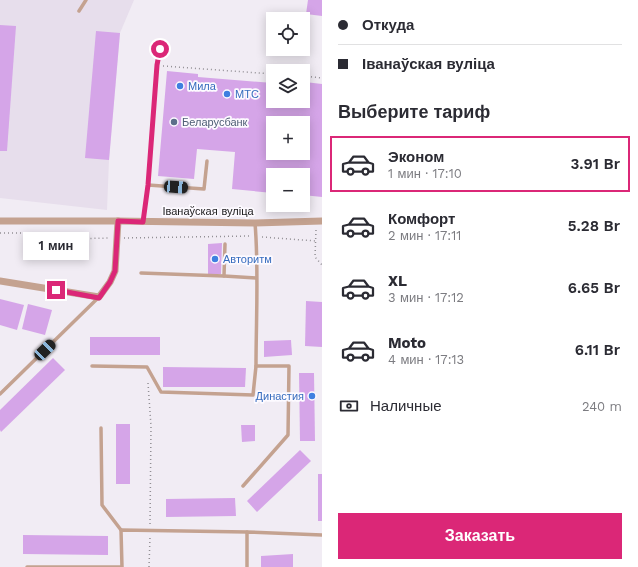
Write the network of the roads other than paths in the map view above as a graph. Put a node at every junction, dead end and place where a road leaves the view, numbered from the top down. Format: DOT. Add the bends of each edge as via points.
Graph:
graph roads {
  1 [pos="86,0"];
  2 [pos="79,11"];
  3 [pos="160,49"];
  4 [pos="207,161"];
  5 [pos="148,185"];
  6 [pos="0,221"];
  7 [pos="118,221"];
  8 [pos="319,221"];
  9 [pos="143,222"];
  10 [pos="255,223"];
  11 [pos="225,244"];
  12 [pos="141,273"];
  13 [pos="224,276"];
  14 [pos="256,278"];
  15 [pos="0,281"];
  16 [pos="99,298"];
  17 [pos="92,366"];
  18 [pos="256,366"];
  19 [pos="0,394"];
  20 [pos="101,428"];
  21 [pos="243,486"];
  22 [pos="120,530"];
  23 [pos="247,532"];
  24 [pos="322,535"];
  25 [pos="27,567"];
  26 [pos="247,567"];
  1 -- 2 [label="lane"];
  3 -- 5 [label="lane"];
  4 -- 5 [label="lane" via="204,189"];
  5 -- 9 [label="lane"];
  6 -- 7 [label="street, Іванаўская вуліца"];
  7 -- 9 [label="street, Іванаўская вуліца"];
  7 -- 16 [label="street" via="115,271"];
  8 -- 10 [label="street, Іванаўская вуліца"];
  9 -- 10 [label="street, Іванаўская вуліца"];
  10 -- 14 [label="lane"];
  11 -- 13 [label="lane"];
  12 -- 13 [label="lane"];
  13 -- 14 [label="lane"];
  14 -- 18 [label="lane"];
  15 -- 16 [label="street"];
  16 -- 19 [label="lane"];
  17 -- 18 [label="lane" via="147,367 161,392 253,395"];
  18 -- 21 [label="lane" via="289,366 288,436"];
  20 -- 22 [label="lane" via="102,505"];
  22 -- 23 [label="lane"];
  22 -- 25 [label="lane" via="122,567"];
  23 -- 24 [label="lane"];
  23 -- 26 [label="lane"];
}
